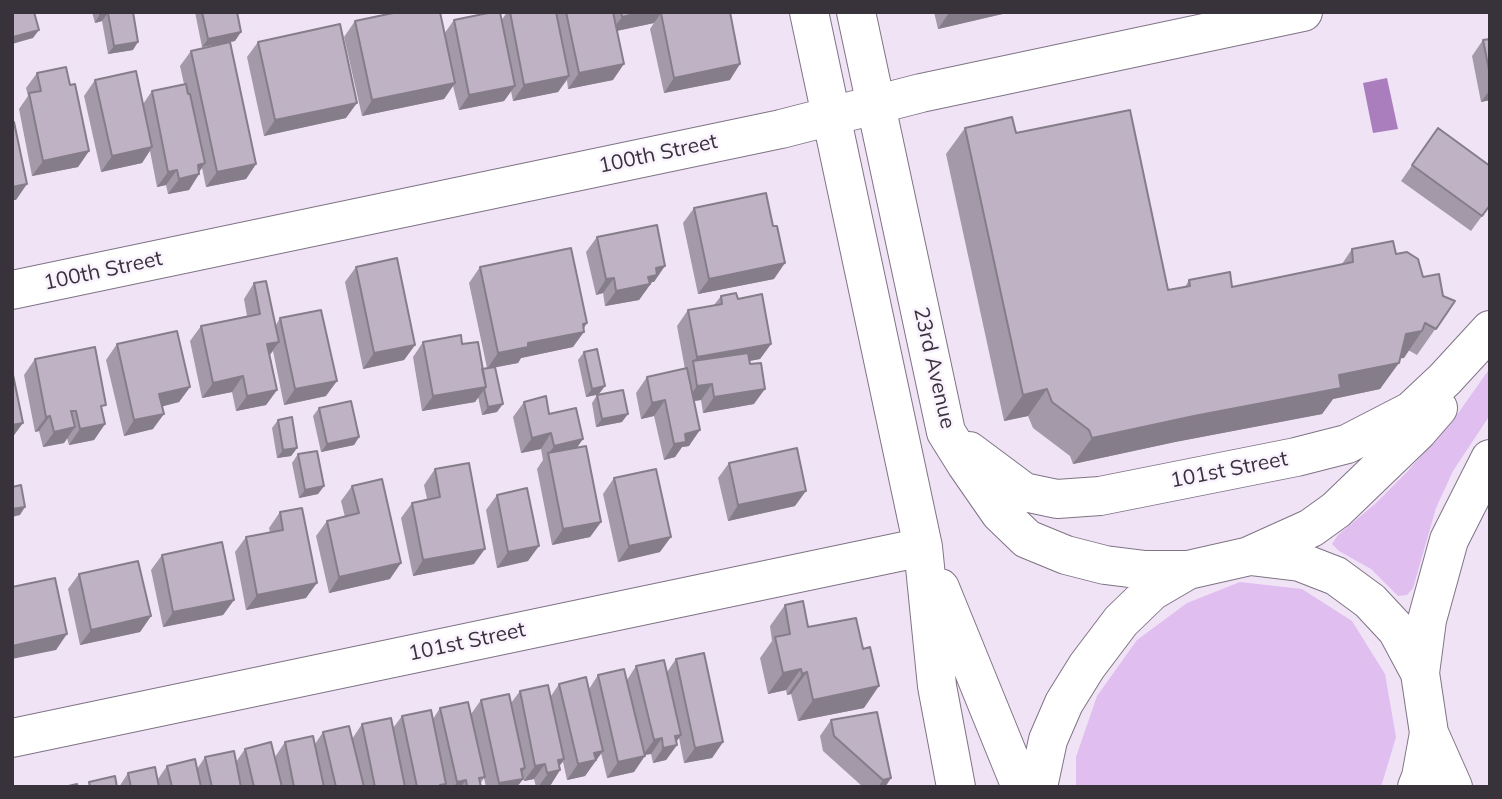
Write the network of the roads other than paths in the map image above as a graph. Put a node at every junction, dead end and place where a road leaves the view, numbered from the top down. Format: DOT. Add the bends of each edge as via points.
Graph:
graph roads {
  1 [pos="809,12"];
  2 [pos="856,12"];
  3 [pos="1303,12"];
  4 [pos="876,105"];
  5 [pos="830,116"];
  6 [pos="12,290"];
  7 [pos="1490,331"];
  8 [pos="946,432"];
  9 [pos="1490,459"];
  10 [pos="923,547"];
  11 [pos="1250,556"];
  12 [pos="1188,570"];
  13 [pos="1420,673"];
  14 [pos="1429,733"];
  15 [pos="12,738"];
  16 [pos="956,787"];
  17 [pos="1021,787"];
  18 [pos="1038,787"];
  19 [pos="1417,787"];
  20 [pos="1453,787"];
  1 -- 5 [label="street"];
  2 -- 4 [label="street, 23rd Avenue"];
  3 -- 4 [label="street, 100th Street"];
  4 -- 5 [label="street, 100th Street"];
  4 -- 8 [label="street, 23rd Avenue"];
  5 -- 6 [label="street, 100th Street"];
  5 -- 10 [label="street"];
  7 -- 8 [label="street, 101st Street" via="1411,411 1347,444 1100,496 1057,499 1024,492"];
  7 -- 11 [label="street" via="1458,385 1418,431 1336,510 1311,528"];
  8 -- 12 [label="street, 23rd Avenue" via="1000,513 1027,539 1105,565"];
  9 -- 13 [label="street" via="1448,540 1427,620"];
  10 -- 15 [label="street, 101st Street"];
  10 -- 16 [label="street" via="937,686"];
  10 -- 17 [label="street"];
  11 -- 12 [label="street"];
  11 -- 13 [label="street" via="1300,562 1336,576 1370,601 1397,630"];
  12 -- 18 [label="street" via="1152,591 1121,621 1087,666 1048,740"];
  13 -- 14 [label="street"];
  14 -- 19 [label="street"];
  14 -- 20 [label="street"];
}
